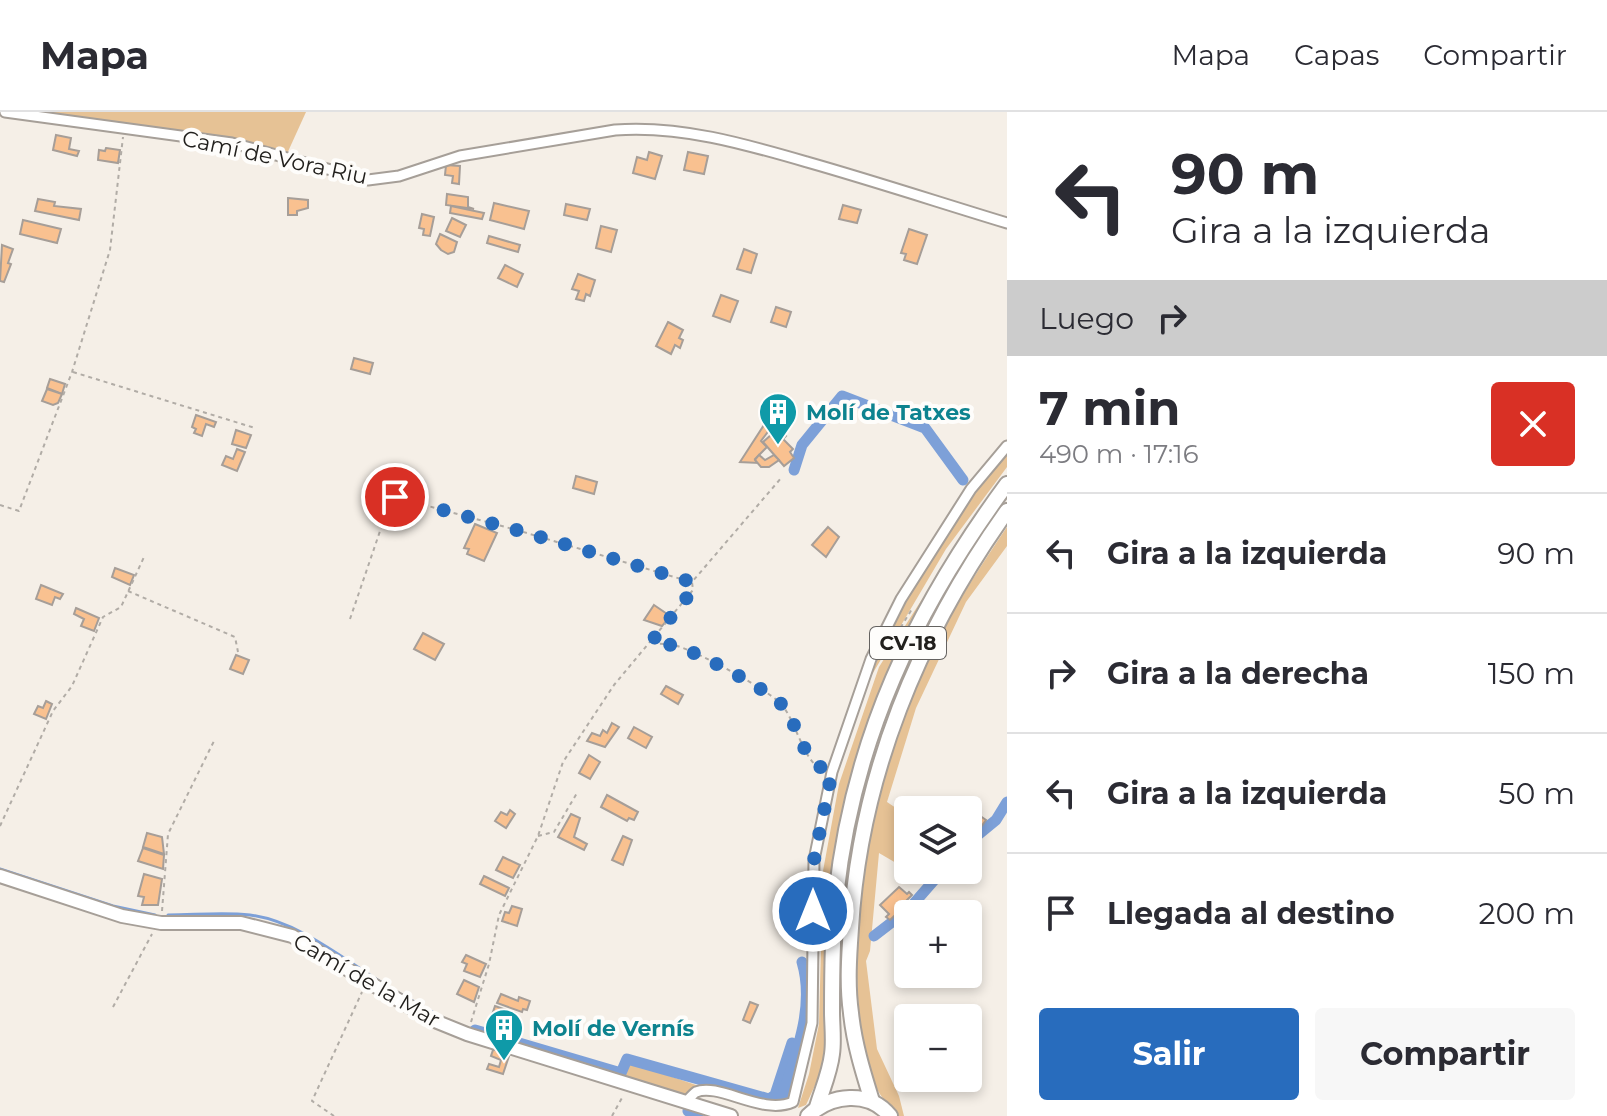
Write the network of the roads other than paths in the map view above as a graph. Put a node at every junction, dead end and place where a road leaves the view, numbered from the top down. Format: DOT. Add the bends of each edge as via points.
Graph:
graph roads {
  1 [pos="5,112"];
  2 [pos="1007,223"];
  3 [pos="1007,446"];
  4 [pos="1007,484"];
  5 [pos="1007,511"];
  6 [pos="0,876"];
  7 [pos="872,1101"];
  8 [pos="686,1102"];
  9 [pos="812,1112"];
  10 [pos="730,1116"];
  11 [pos="737,1116"];
  12 [pos="890,1116"];
  1 -- 2 [label="street, Camí de Vora Riu" via="232,143 368,180 460,156 599,133 660,131 758,148"];
  3 -- 8 [label="street" via="971,489 901,599 871,659 832,772 814,860 812,1023 793,1102 768,1107 706,1091"];
  4 -- 9 [label="main road, CV-18" via="917,623 866,749 836,897 833,1054"];
  5 -- 7 [label="main road, CV-18" via="933,628 883,753 864,826 853,897 850,1010"];
  6 -- 8 [label="street, Camí de la Mar" via="122,916 161,923 241,923 278,931 430,1019"];
  7 -- 9 [label="main road, CV-18" via="844,1096"];
  7 -- 12 [label="main road"];
  8 -- 10 [label="street, Camí de la Mar"];
  10 -- 11 [label="street, Camí de la Mar"];
}
